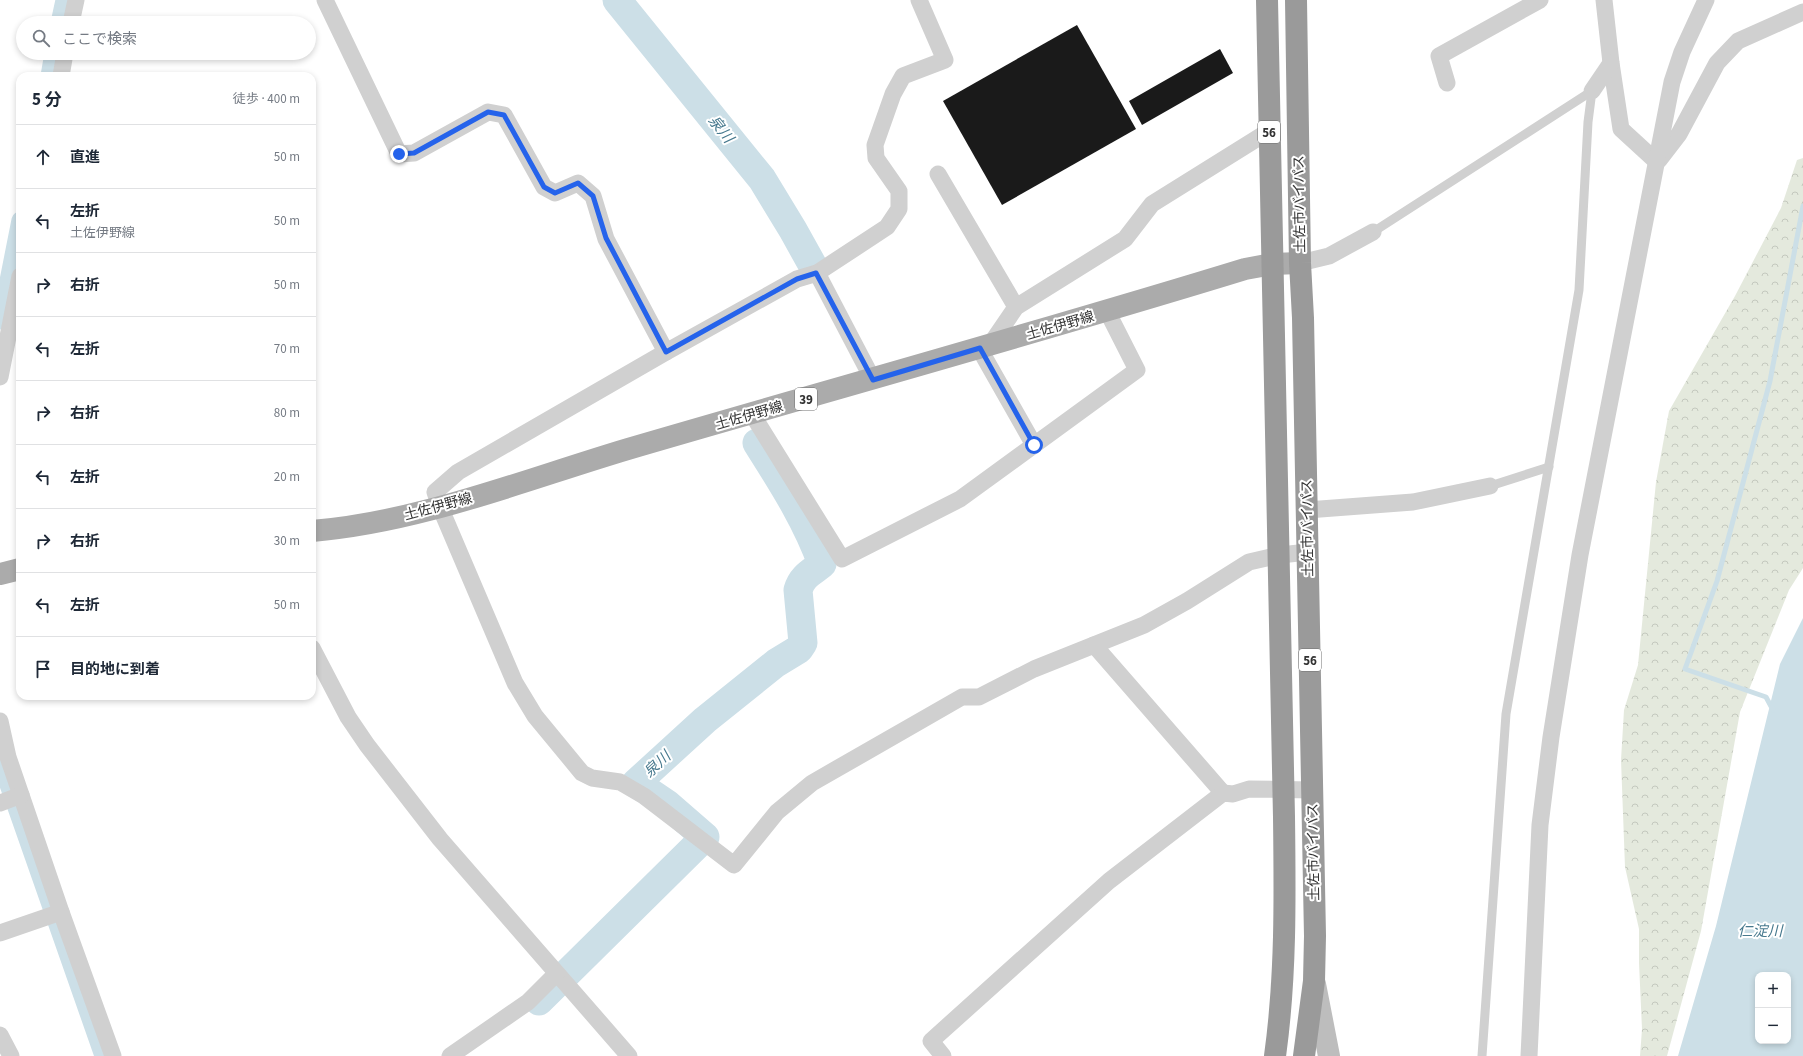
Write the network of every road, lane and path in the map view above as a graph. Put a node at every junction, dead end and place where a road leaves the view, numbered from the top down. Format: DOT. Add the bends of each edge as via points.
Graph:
graph roads {
  1 [pos="76,0"];
  2 [pos="325,0"];
  3 [pos="919,0"];
  4 [pos="1267,0"];
  5 [pos="1296,0"];
  6 [pos="1540,0"];
  7 [pos="1604,0"];
  8 [pos="1706,0"];
  9 [pos="1803,12"];
  10 [pos="73,16"];
  11 [pos="64,60"];
  12 [pos="1611,63"];
  13 [pos="62,72"];
  14 [pos="1447,83"];
  15 [pos="1592,91"];
  16 [pos="1270,131"];
  17 [pos="1657,162"];
  18 [pos="938,174"];
  19 [pos="1373,232"];
  20 [pos="1300,262"];
  21 [pos="1272,264"];
  22 [pos="816,273"];
  23 [pos="16,289"];
  24 [pos="1016,306"];
  25 [pos="1107,311"];
  26 [pos="9,313"];
  27 [pos="985,347"];
  28 [pos="666,352"];
  29 [pos="0,377"];
  30 [pos="873,380"];
  31 [pos="752,414"];
  32 [pos="1034,445"];
  33 [pos="1548,467"];
  34 [pos="1490,486"];
  35 [pos="440,507"];
  36 [pos="1307,510"];
  37 [pos="316,530"];
  38 [pos="1308,552"];
  39 [pos="1280,555"];
  40 [pos="16,569"];
  41 [pos="0,574"];
  42 [pos="1094,645"];
  43 [pos="316,656"];
  44 [pos="0,721"];
  45 [pos="1284,790"];
  46 [pos="1312,790"];
  47 [pos="1223,793"];
  48 [pos="9,800"];
  49 [pos="54,914"];
  50 [pos="0,933"];
  51 [pos="556,974"];
  52 [pos="1314,981"];
  53 [pos="0,1035"];
  54 [pos="10,1056"];
  55 [pos="113,1056"];
  56 [pos="450,1056"];
  57 [pos="629,1056"];
  58 [pos="943,1056"];
  59 [pos="1275,1056"];
  60 [pos="1304,1056"];
  61 [pos="1329,1056"];
  62 [pos="1482,1056"];
  63 [pos="1529,1056"];
  1 -- 10 [label="street"];
  2 -- 28 [label="street" via="399,154 414,153 488,112 504,115 544,187 555,193 578,183 593,196 606,238"];
  3 -- 22 [label="street" via="945,60 904,76 893,94 875,145 876,158 899,191 899,209 887,227"];
  4 -- 16 [label="highway, 土佐市バイパス / 56"];
  5 -- 20 [label="highway, 土佐市バイパス / 56"];
  6 -- 14 [label="street" via="1440,56"];
  7 -- 12 [label="street"];
  8 -- 17 [label="street" via="1682,52 1672,82"];
  9 -- 17 [label="street" via="1738,41 1718,63 1679,134"];
  11 -- 13 [label="street"];
  12 -- 15 [label="street"];
  12 -- 17 [label="street" via="1621,129"];
  15 -- 19 [label="lane"];
  15 -- 33 [label="lane" via="1579,290"];
  16 -- 21 [label="highway, 土佐市バイパス / 56"];
  16 -- 24 [label="street" via="1152,204 1125,239"];
  17 -- 63 [label="street" via="1580,556 1551,737 1540,825"];
  18 -- 24 [label="street"];
  19 -- 20 [label="street" via="1329,256"];
  20 -- 21 [label="main road, 土佐伊野線 / 39"];
  20 -- 36 [label="highway, 土佐市バイパス / 56"];
  21 -- 25 [label="main road, 土佐伊野線 / 39" via="1245,269"];
  21 -- 39 [label="highway, 土佐市バイパス / 56"];
  22 -- 28 [label="street" via="797,279"];
  22 -- 30 [label="street"];
  23 -- 26 [label="street"];
  24 -- 27 [label="street"];
  25 -- 27 [label="main road, 土佐伊野線 / 39"];
  25 -- 32 [label="street" via="1137,370"];
  26 -- 29 [label="street"];
  27 -- 30 [label="main road, 土佐伊野線 / 39"];
  27 -- 32 [label="street"];
  28 -- 35 [label="street" via="458,472 436,492"];
  30 -- 31 [label="main road, 土佐伊野線 / 39"];
  31 -- 32 [label="street" via="842,559 960,499"];
  31 -- 35 [label="main road, 土佐伊野線 / 39"];
  33 -- 34 [label="lane"];
  33 -- 62 [label="lane" via="1506,714"];
  34 -- 36 [label="street" via="1413,502"];
  35 -- 37 [label="main road, 土佐伊野線 / 39" via="375,522"];
  35 -- 42 [label="street" via="516,683 536,716 582,774 620,782 644,796 734,865 777,812 812,783 962,697 979,697 1034,669"];
  36 -- 38 [label="highway, 土佐市バイパス / 56"];
  38 -- 39 [label="street"];
  38 -- 46 [label="highway, 土佐市バイパス / 56"];
  39 -- 42 [label="street" via="1249,562 1187,601 1144,624"];
  39 -- 45 [label="highway, 土佐市バイパス / 56"];
  40 -- 41 [label="main road"];
  42 -- 47 [label="street"];
  43 -- 51 [label="street" via="348,717 367,745 440,839"];
  44 -- 48 [label="street" via="8,757"];
  45 -- 46 [label="street"];
  45 -- 47 [label="street" via="1249,789 1233,794"];
  45 -- 59 [label="highway, 土佐市バイパス / 56" via="1285,939 1280,1021"];
  46 -- 52 [label="highway, 土佐市バイパス / 56"];
  47 -- 58 [label="street" via="1109,881 931,1041"];
  48 -- 49 [label="street"];
  49 -- 50 [label="street"];
  49 -- 55 [label="street"];
  51 -- 56 [label="street" via="528,1002"];
  51 -- 57 [label="street"];
  52 -- 60 [label="highway, 土佐市バイパス / 56"];
  52 -- 61 [label="main road"];
  53 -- 54 [label="street"];
}
